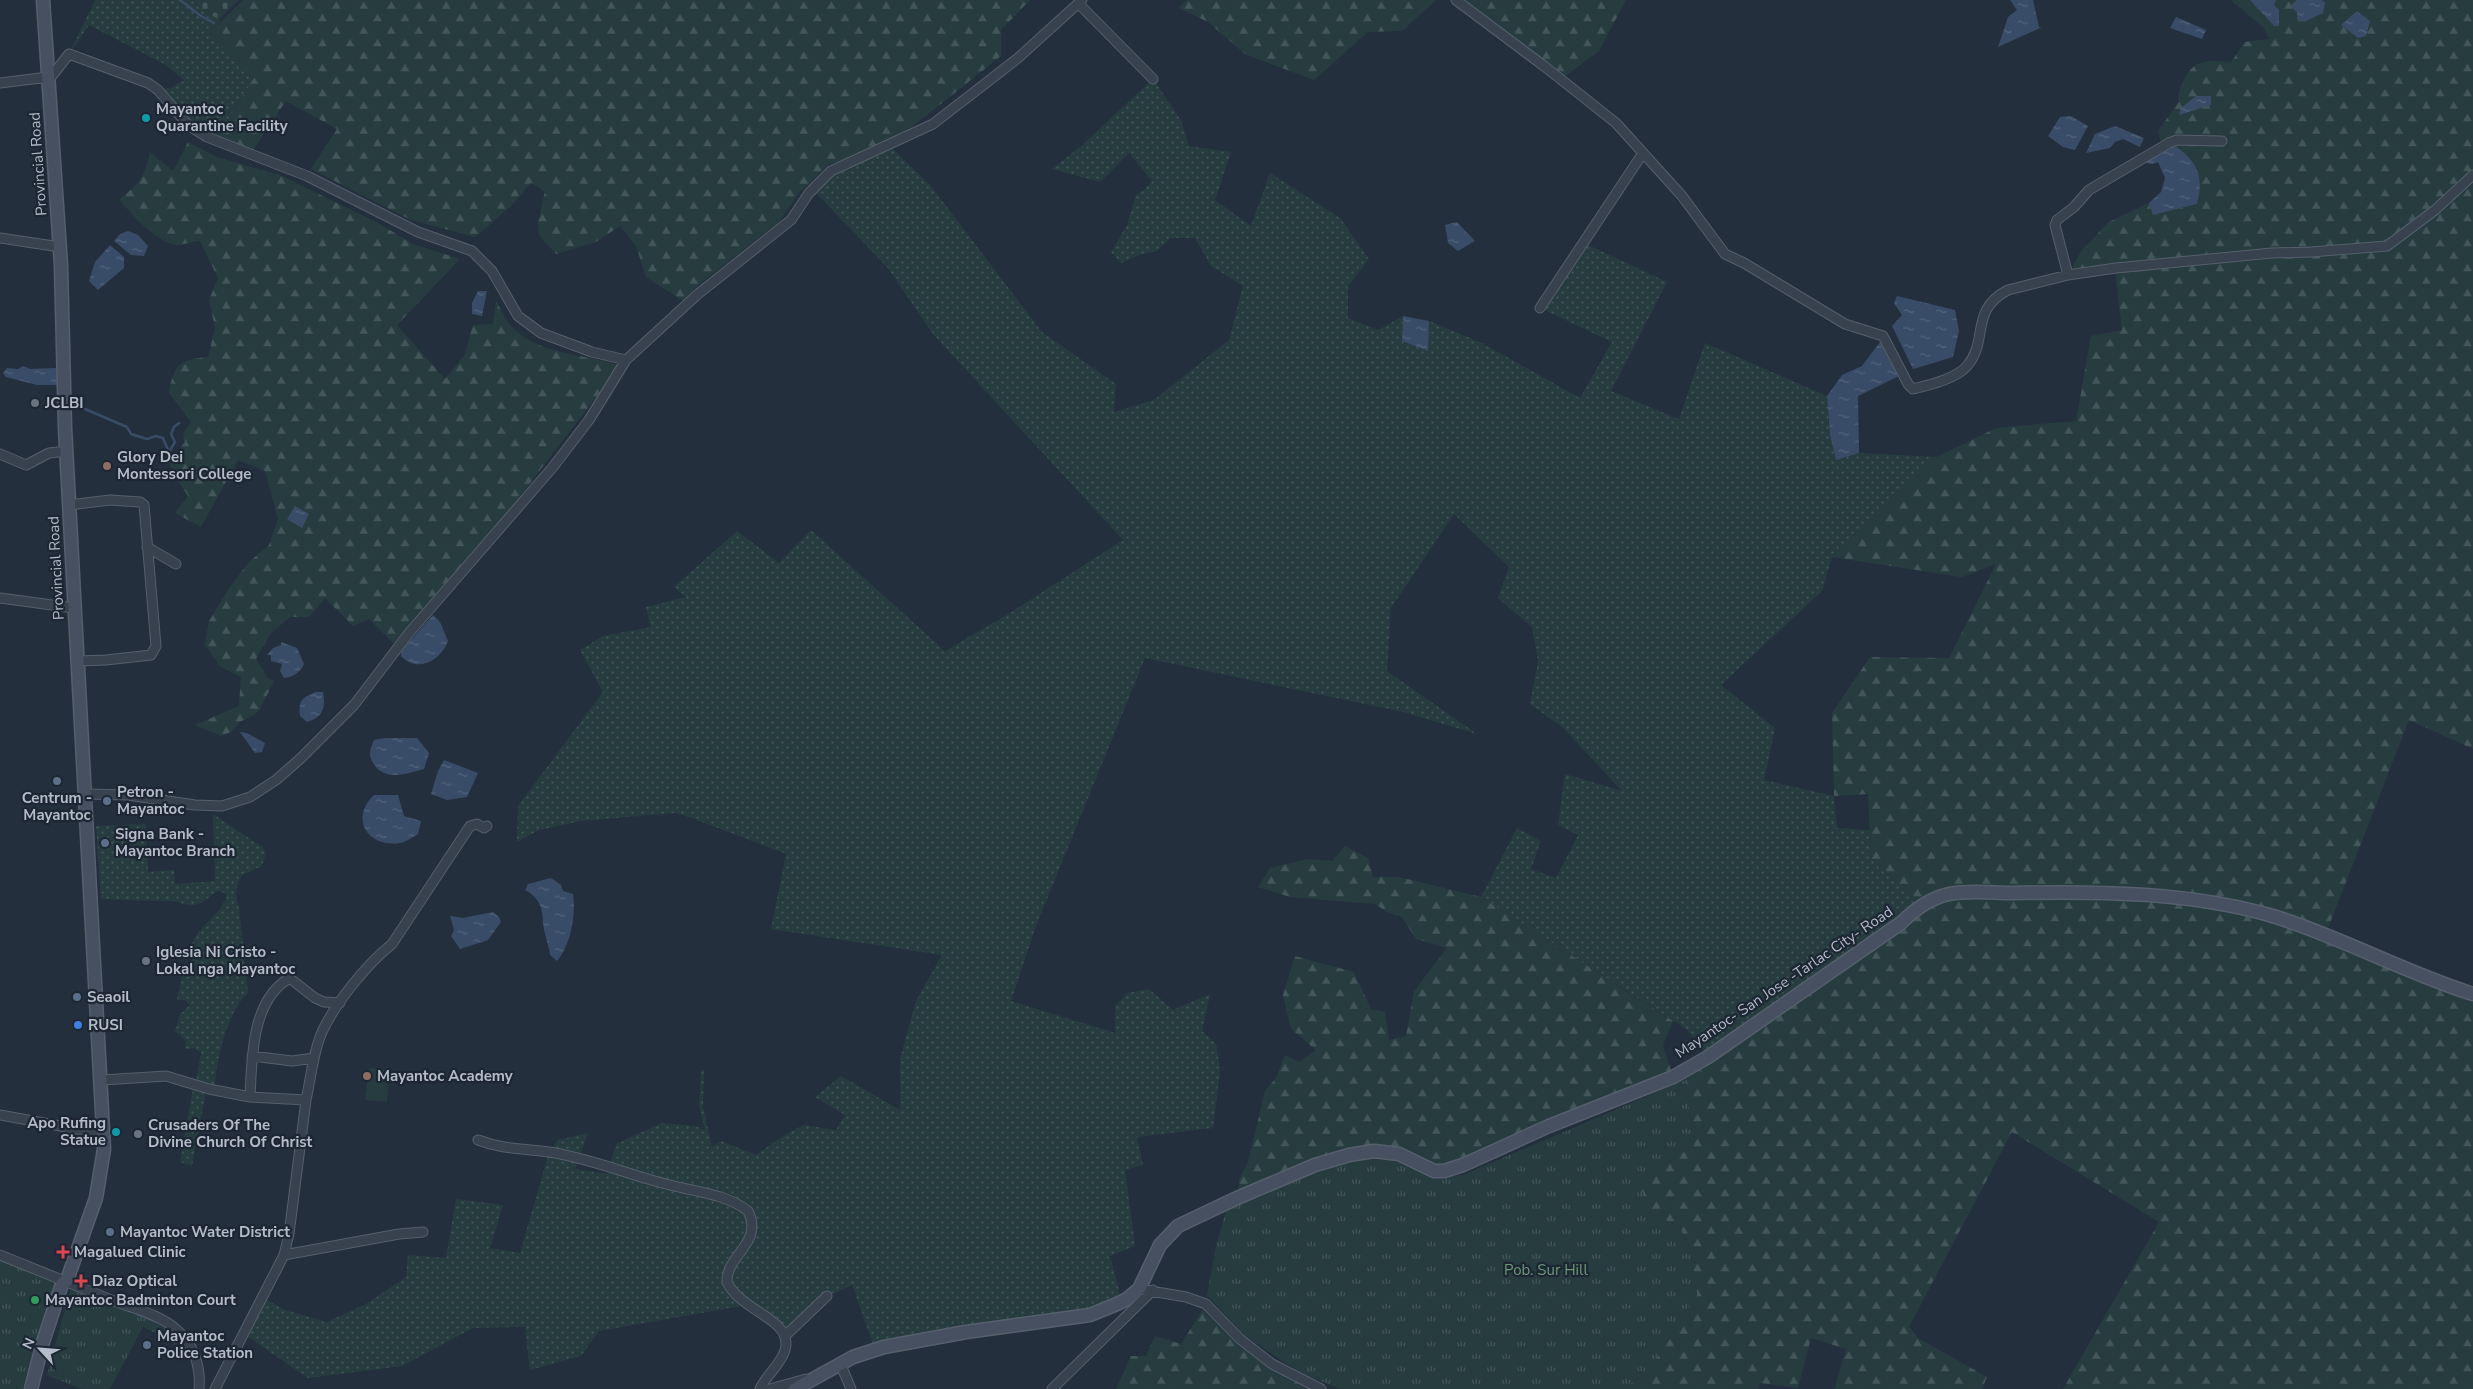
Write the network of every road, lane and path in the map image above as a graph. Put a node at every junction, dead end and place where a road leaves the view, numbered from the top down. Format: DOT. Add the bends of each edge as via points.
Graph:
graph roads {
  1 [pos="43,0"];
  2 [pos="1456,0"];
  3 [pos="1080,2"];
  4 [pos="48,79"];
  5 [pos="1153,79"];
  6 [pos="0,83"];
  7 [pos="2222,141"];
  8 [pos="1643,153"];
  9 [pos="2473,175"];
  10 [pos="0,238"];
  11 [pos="60,247"];
  12 [pos="2068,274"];
  13 [pos="1540,308"];
  14 [pos="626,360"];
  15 [pos="67,451"];
  16 [pos="0,454"];
  17 [pos="69,505"];
  18 [pos="147,547"];
  19 [pos="176,564"];
  20 [pos="0,598"];
  21 [pos="74,608"];
  22 [pos="78,661"];
  23 [pos="85,794"];
  24 [pos="487,826"];
  25 [pos="2473,994"];
  26 [pos="340,1003"];
  27 [pos="252,1056"];
  28 [pos="314,1058"];
  29 [pos="102,1080"];
  30 [pos="250,1097"];
  31 [pos="306,1100"];
  32 [pos="0,1115"];
  33 [pos="104,1134"];
  34 [pos="478,1140"];
  35 [pos="423,1232"];
  36 [pos="0,1254"];
  37 [pos="284,1255"];
  38 [pos="67,1280"];
  39 [pos="1140,1288"];
  40 [pos="1153,1290"];
  41 [pos="827,1296"];
  42 [pos="786,1335"];
  43 [pos="48,1340"];
  44 [pos="840,1363"];
  45 [pos="814,1377"];
  46 [pos="31,1389"];
  47 [pos="38,1389"];
  48 [pos="199,1389"];
  49 [pos="215,1389"];
  50 [pos="760,1389"];
  51 [pos="770,1389"];
  52 [pos="795,1389"];
  53 [pos="851,1389"];
  54 [pos="1052,1389"];
  55 [pos="1321,1389"];
  1 -- 4 [label="main road, Provincial Road"];
  2 -- 8 [label="street" via="1616,123"];
  3 -- 5 [label="street"];
  3 -- 14 [label="street" via="1018,58 933,124 831,171 809,193 791,220 698,294"];
  4 -- 6 [label="street"];
  4 -- 11 [label="main road, Provincial Road"];
  4 -- 14 [label="street" via="69,54 148,83 158,90 188,126 207,137 308,176 418,232 472,251 492,271 518,316 542,333 592,352"];
  7 -- 12 [label="street" via="2169,142 2089,190 2055,225"];
  8 -- 12 [label="street" via="1682,196 1725,254 1845,324 1883,336 1913,389 1968,365 1986,308 1999,294"];
  8 -- 13 [label="street"];
  9 -- 12 [label="street" via="2435,210 2387,246 2252,254"];
  10 -- 11 [label="street"];
  11 -- 15 [label="main road, Provincial Road"];
  14 -- 23 [label="street" via="553,467 409,633 354,705 276,780 250,797 222,806 119,794"];
  15 -- 16 [label="street" via="49,453 26,465"];
  15 -- 17 [label="main road, Provincial Road"];
  17 -- 18 [label="street" via="110,500 140,502 144,505"];
  17 -- 21 [label="main road, Provincial Road"];
  18 -- 19 [label="street"];
  18 -- 22 [label="street" via="154,651 134,657"];
  20 -- 21 [label="street"];
  21 -- 22 [label="main road, Provincial Road"];
  22 -- 23 [label="main road, Provincial Road"];
  23 -- 29 [label="main road, Provincial Road"];
  24 -- 26 [label="street" via="470,826 392,944 374,959"];
  25 -- 39 [label="main road, Mayantoc- San Jose -Tarlac City- Road" via="2438,983 2311,930 2247,910 2191,900 2099,893 1950,894 1920,906 1901,923 1708,1057 1673,1077 1444,1171 1434,1170 1399,1154 1374,1150 1315,1165 1178,1226 1160,1245"];
  26 -- 27 [label="street" via="315,998 288,979 280,984 261,1015"];
  26 -- 28 [label="street" via="322,1032"];
  27 -- 28 [label="street" via="292,1060"];
  27 -- 30 [label="street"];
  28 -- 31 [label="street"];
  29 -- 30 [label="street" via="166,1076 209,1090"];
  29 -- 33 [label="main road, Provincial Road"];
  30 -- 31 [label="street"];
  31 -- 37 [label="street"];
  32 -- 33 [label="street"];
  33 -- 38 [label="main road, Provincial Road" via="104,1162 99,1186"];
  34 -- 42 [label="street" via="509,1149 576,1158 726,1198 741,1206 748,1211 753,1225 743,1250 730,1266 727,1282 737,1298 777,1324"];
  35 -- 37 [label="street"];
  36 -- 38 [label="street"];
  37 -- 49 [label="street"];
  38 -- 43 [label="main road, Provincial Road" via="69,1286"];
  38 -- 48 [label="street" via="177,1330 196,1358"];
  39 -- 40 [label="street"];
  39 -- 44 [label="main road, Mayantoc- San Jose -Tarlac City- Road" via="1127,1300 1090,1315 884,1347"];
  40 -- 54 [label="street"];
  40 -- 55 [label="street" via="1206,1304 1240,1339 1272,1364"];
  41 -- 42 [label="street"];
  42 -- 50 [label="street" via="787,1343 781,1359"];
  43 -- 46 [label="main road"];
  43 -- 47 [label="main road"];
  44 -- 45 [label="main road, Mayantoc- San Jose -Tarlac City- Road"];
  44 -- 53 [label="street"];
  45 -- 51 [label="street"];
  45 -- 52 [label="main road, Mayantoc- San Jose -Tarlac City- Road"];
}
